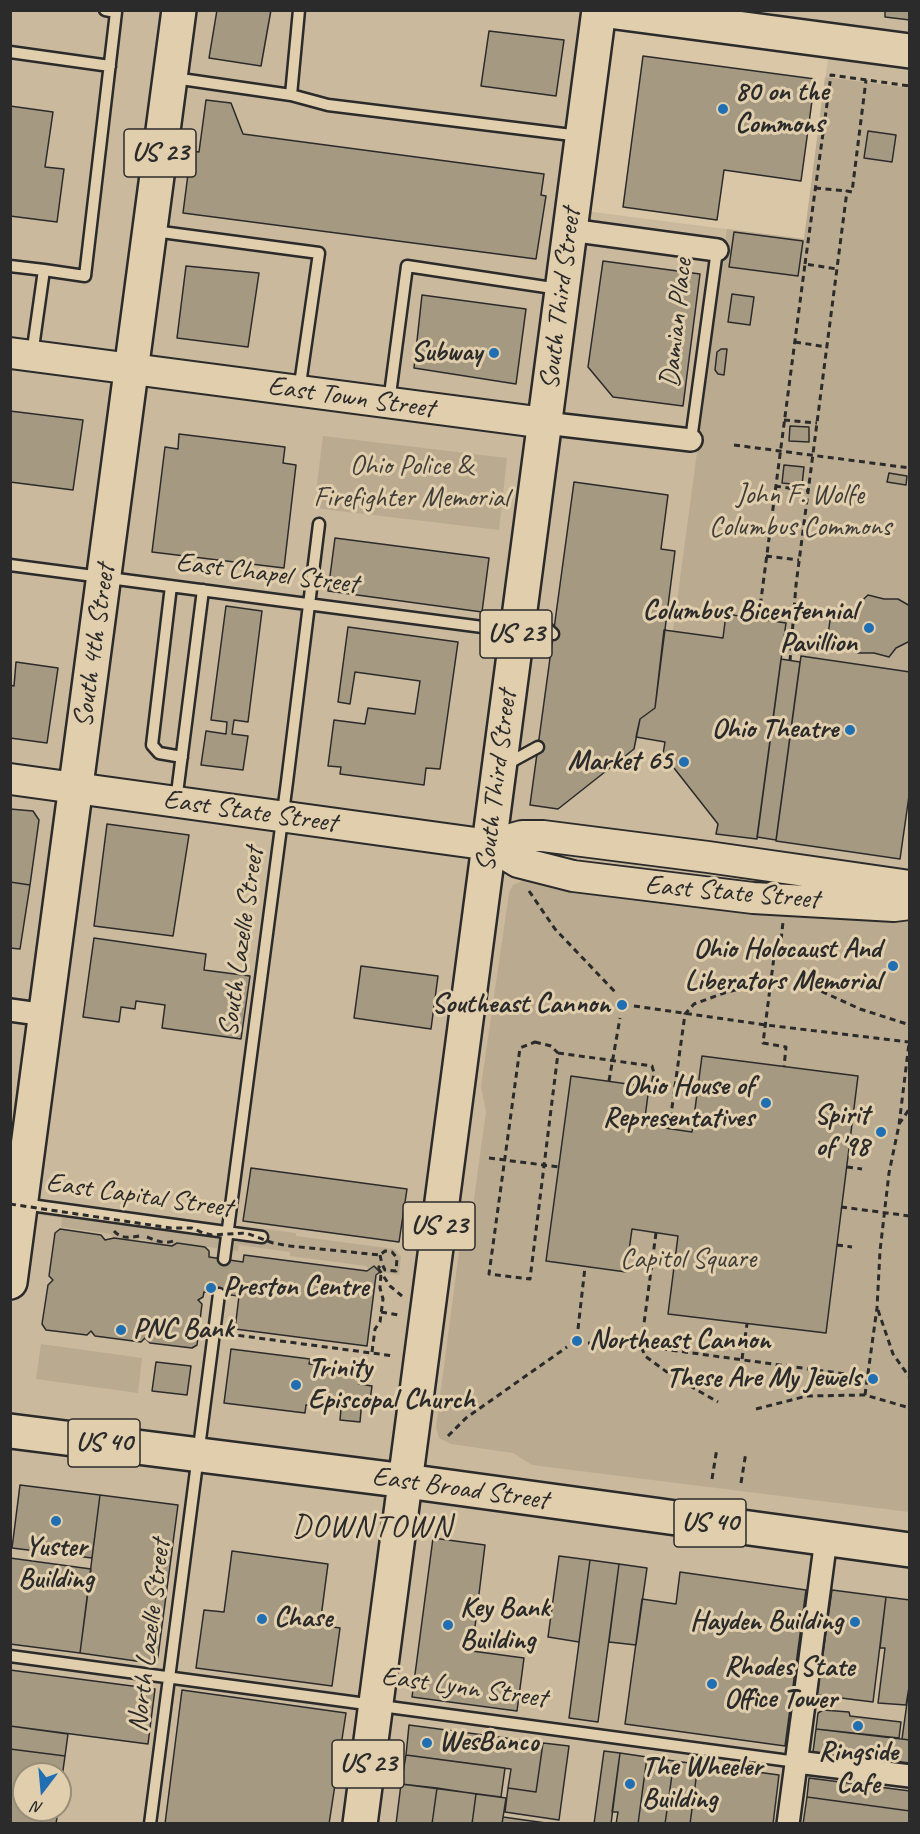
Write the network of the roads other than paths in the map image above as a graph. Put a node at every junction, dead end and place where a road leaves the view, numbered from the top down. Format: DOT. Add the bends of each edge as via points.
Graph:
graph roads {
  1 [pos="105,10"];
  2 [pos="179,10"];
  3 [pos="299,10"];
  4 [pos="600,10"];
  5 [pos="716,18"];
  6 [pos="909,51"];
  7 [pos="10,52"];
  8 [pos="110,66"];
  9 [pos="170,78"];
  10 [pos="291,95"];
  11 [pos="582,137"];
  12 [pos="570,230"];
  13 [pos="150,231"];
  14 [pos="717,250"];
  15 [pos="10,266"];
  16 [pos="44,270"];
  17 [pos="562,289"];
  18 [pos="21,354"];
  19 [pos="132,369"];
  20 [pos="299,391"];
  21 [pos="389,403"];
  22 [pos="545,423"];
  23 [pos="692,440"];
  24 [pos="319,524"];
  25 [pos="10,565"];
  26 [pos="104,577"];
  27 [pos="171,586"];
  28 [pos="203,590"];
  29 [pos="309,603"];
  30 [pos="519,617"];
  31 [pos="553,634"];
  32 [pos="538,747"];
  33 [pos="182,757"];
  34 [pos="499,768"];
  35 [pos="10,779"];
  36 [pos="76,788"];
  37 [pos="176,802"];
  38 [pos="283,816"];
  39 [pos="490,845"];
  40 [pos="909,886"];
  41 [pos="909,904"];
  42 [pos="10,1010"];
  43 [pos="46,1015"];
  44 [pos="14,1203"];
  45 [pos="227,1232"];
  46 [pos="261,1237"];
  47 [pos="224,1259"];
  48 [pos="10,1282"];
  49 [pos="219,1294"];
  50 [pos="10,1431"];
  51 [pos="198,1455"];
  52 [pos="406,1480"];
  53 [pos="826,1539"];
  54 [pos="909,1550"];
  55 [pos="10,1656"];
  56 [pos="169,1678"];
  57 [pos="375,1706"];
  58 [pos="797,1762"];
  59 [pos="909,1776"];
  60 [pos="150,1824"];
  61 [pos="360,1824"];
  62 [pos="788,1824"];
  1 -- 8 [label="lane" via="116,12"];
  2 -- 9 [label="main road, South 4th Street / US 23"];
  3 -- 10 [label="lane"];
  4 -- 5 [label="main road"];
  4 -- 11 [label="main road, South Third Street / US 23"];
  5 -- 6 [label="main road"];
  7 -- 8 [label="lane"];
  8 -- 16 [label="lane" via="85,276"];
  9 -- 10 [label="lane"];
  9 -- 13 [label="main road, South 4th Street / US 23"];
  10 -- 11 [label="lane" via="328,105"];
  11 -- 12 [label="main road, South Third Street / US 23"];
  12 -- 14 [label="street, Damian Place"];
  12 -- 17 [label="main road, South Third Street / US 23"];
  13 -- 19 [label="main road, South 4th Street / US 23"];
  13 -- 20 [label="lane" via="319,253"];
  14 -- 23 [label="lane, Damian Place"];
  15 -- 16 [label="lane"];
  16 -- 18 [label="lane"];
  17 -- 21 [label="lane" via="406,266"];
  17 -- 22 [label="main road, South Third Street / US 23"];
  18 -- 19 [label="street, East Town Street"];
  19 -- 20 [label="street, East Town Street"];
  19 -- 26 [label="main road, South 4th Street / US 23"];
  20 -- 21 [label="street, East Town Street"];
  21 -- 22 [label="street, East Town Street"];
  22 -- 23 [label="street, East Town Street"];
  22 -- 30 [label="main road, South Third Street / US 23"];
  24 -- 29 [label="lane, South Lazelle Street"];
  25 -- 26 [label="lane, East Chapel Street"];
  26 -- 27 [label="lane, East Chapel Street"];
  26 -- 36 [label="main road, South 4th Street / US 23"];
  27 -- 28 [label="lane, East Chapel Street"];
  27 -- 33 [label="lane" via="152,745 159,753"];
  28 -- 29 [label="lane, East Chapel Street"];
  28 -- 33 [label="lane"];
  29 -- 30 [label="lane, East Chapel Street"];
  29 -- 38 [label="lane, South Lazelle Street"];
  30 -- 31 [label="lane"];
  30 -- 34 [label="main road, South Third Street / US 23"];
  32 -- 34 [label="lane"];
  33 -- 37 [label="lane"];
  34 -- 39 [label="main road, South Third Street / US 23"];
  35 -- 36 [label="street, East State Street"];
  36 -- 37 [label="street, East State Street"];
  36 -- 43 [label="main road, South 4th Street / US 23"];
  37 -- 38 [label="street, East State Street"];
  38 -- 39 [label="street, East State Street"];
  38 -- 45 [label="lane, South Lazelle Street"];
  39 -- 40 [label="street, East State Street" via="522,836 543,836"];
  39 -- 41 [label="street, East State Street" via="518,862 573,876 753,898"];
  39 -- 52 [label="main road, South Third Street / US 23"];
  42 -- 43 [label="street"];
  43 -- 44 [label="main road, South 4th Street / US 23"];
  44 -- 45 [label="lane, East Capital Street"];
  44 -- 48 [label="main road, South 4th Street / US 23"];
  45 -- 46 [label="lane, East Capital Street"];
  45 -- 47 [label="lane, South Lazelle Street"];
  49 -- 51 [label="lane"];
  50 -- 51 [label="main road, East Broad Street / US 40"];
  51 -- 52 [label="main road, East Broad Street / US 40"];
  51 -- 56 [label="lane, North Lazelle Street"];
  52 -- 53 [label="main road, East Broad Street / US 40"];
  52 -- 57 [label="main road, US 23"];
  53 -- 54 [label="main road, East Broad Street / US 40"];
  53 -- 58 [label="street"];
  55 -- 56 [label="lane, East Lynn Street"];
  56 -- 57 [label="lane, East Lynn Street"];
  56 -- 60 [label="lane, North Lazelle Street"];
  57 -- 58 [label="lane, East Lynn Street"];
  57 -- 61 [label="main road, US 23"];
  58 -- 59 [label="street, East Lynn Street"];
  58 -- 62 [label="street"];
}
